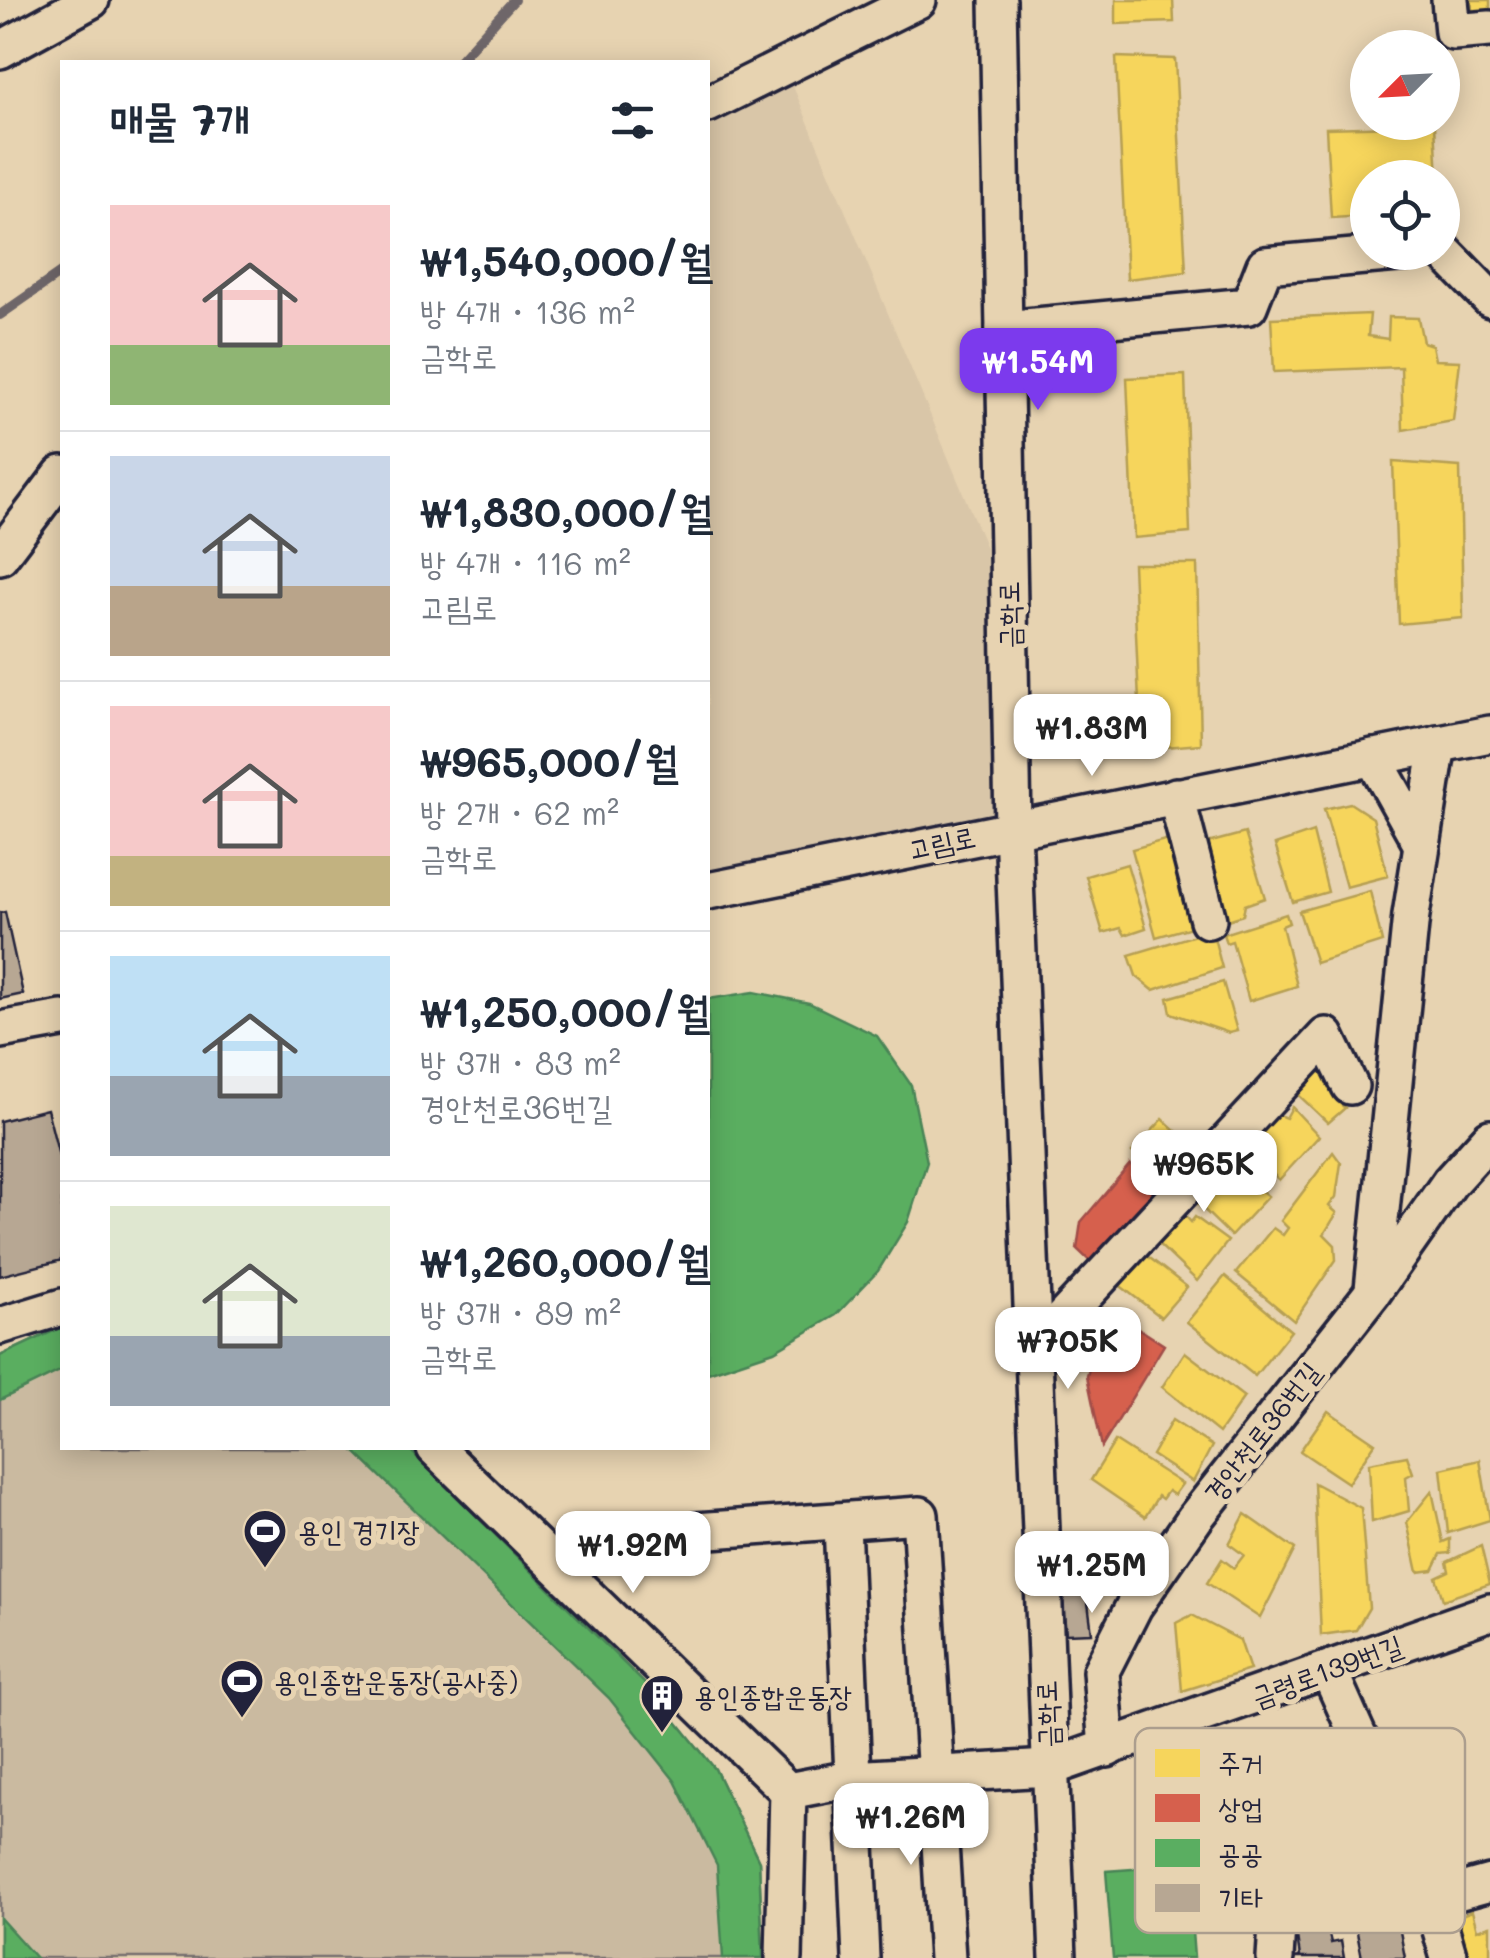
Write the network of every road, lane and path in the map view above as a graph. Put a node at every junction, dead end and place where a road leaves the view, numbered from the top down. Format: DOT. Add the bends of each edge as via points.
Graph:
graph roads {
  1 [pos="92,0"];
  2 [pos="918,0"];
  3 [pos="998,0"];
  4 [pos="1450,0"];
  5 [pos="1490,30"];
  6 [pos="0,50"];
  7 [pos="710,103"];
  8 [pos="1350,257"];
  9 [pos="1460,268"];
  10 [pos="1490,299"];
  11 [pos="1004,330"];
  12 [pos="60,477"];
  13 [pos="0,556"];
  14 [pos="1490,734"];
  15 [pos="1438,744"];
  16 [pos="1373,757"];
  17 [pos="1176,796"];
  18 [pos="1013,828"];
  19 [pos="1422,845"];
  20 [pos="710,890"];
  21 [pos="1208,920"];
  22 [pos="60,1018"];
  23 [pos="0,1030"];
  24 [pos="1350,1086"];
  25 [pos="1489,1146"];
  26 [pos="1372,1292"];
  27 [pos="60,1308"];
  28 [pos="0,1326"];
  29 [pos="1034,1350"];
  30 [pos="437,1450"];
  31 [pos="842,1524"];
  32 [pos="696,1532"];
  33 [pos="1490,1612"];
  34 [pos="1329,1671"];
  35 [pos="1165,1728"];
  36 [pos="1354,1728"];
  37 [pos="1135,1738"];
  38 [pos="1107,1748"];
  39 [pos="1049,1768"];
  40 [pos="940,1774"];
  41 [pos="851,1779"];
  42 [pos="788,1790"];
  43 [pos="1490,1883"];
  44 [pos="1465,1890"];
  45 [pos="1277,1933"];
  46 [pos="1442,1933"];
  47 [pos="784,1958"];
  48 [pos="862,1958"];
  49 [pos="948,1958"];
  50 [pos="1058,1958"];
  51 [pos="1275,1958"];
  52 [pos="1449,1958"];
  1 -- 6 [label="street"];
  2 -- 7 [label="street"];
  3 -- 11 [label="street, 금학로"];
  4 -- 5 [label="street" via="1454,32"];
  8 -- 11 [label="street" via="1265,265 1249,306"];
  9 -- 10 [label="street"];
  11 -- 18 [label="street, 금학로"];
  12 -- 13 [label="street"];
  14 -- 15 [label="street, 고림로"];
  15 -- 16 [label="street, 고림로"];
  15 -- 19 [label="street"];
  16 -- 17 [label="street, 고림로"];
  16 -- 19 [label="street"];
  17 -- 18 [label="street, 고림로"];
  17 -- 21 [label="street"];
  18 -- 20 [label="street, 고림로"];
  18 -- 29 [label="street, 금학로"];
  19 -- 26 [label="street"];
  22 -- 23 [label="street"];
  24 -- 29 [label="street" via="1326,1036"];
  25 -- 26 [label="street, 경안천로36번길" via="1450,1182"];
  26 -- 38 [label="street, 경안천로36번길" via="1134,1606 1101,1671"];
  27 -- 28 [label="street"];
  29 -- 39 [label="street, 금학로"];
  30 -- 42 [label="street"];
  31 -- 32 [label="street"];
  31 -- 40 [label="street" via="920,1515"];
  31 -- 41 [label="street"];
  33 -- 34 [label="street, 금령로139번길"];
  34 -- 35 [label="street, 금령로139번길"];
  34 -- 36 [label="street"];
  37 -- 38 [label="street, 금령로139번길"];
  38 -- 39 [label="street, 금령로139번길"];
  39 -- 40 [label="street, 금령로139번길"];
  39 -- 50 [label="street, 금학로"];
  40 -- 41 [label="street, 금령로139번길"];
  40 -- 49 [label="street"];
  41 -- 42 [label="street, 금령로139번길"];
  41 -- 48 [label="street"];
  42 -- 47 [label="street"];
  43 -- 44 [label="street"];
  45 -- 51 [label="street"];
  46 -- 52 [label="street"];
}
